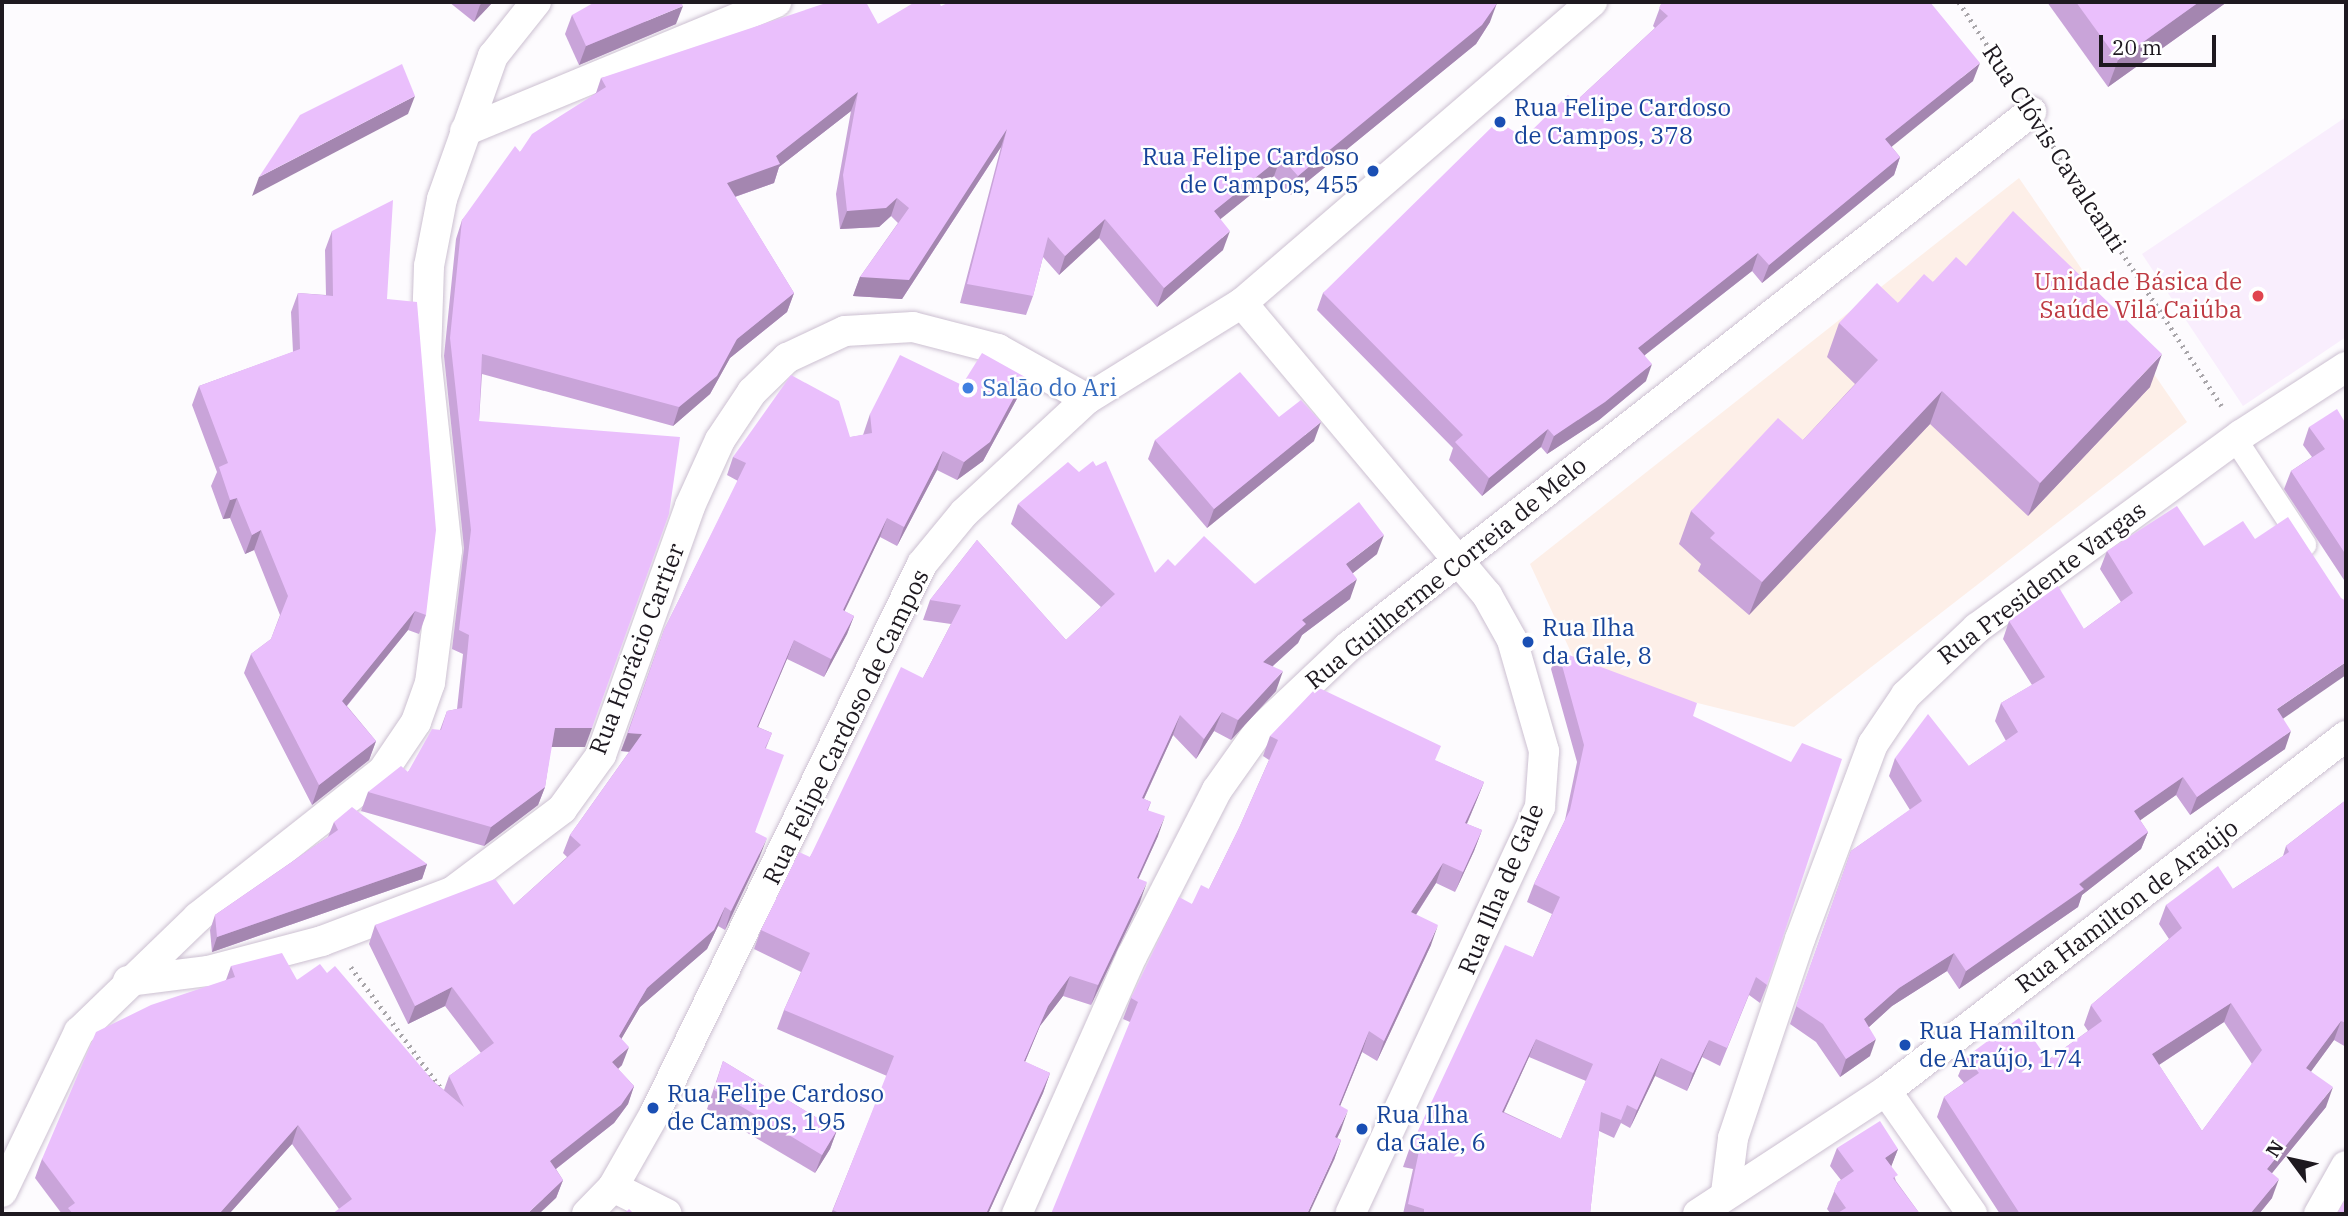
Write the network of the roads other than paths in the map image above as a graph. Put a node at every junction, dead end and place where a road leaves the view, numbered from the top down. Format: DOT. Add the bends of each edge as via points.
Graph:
graph roads {
  1 [pos="536,2"];
  2 [pos="776,2"];
  3 [pos="1579,5"];
  4 [pos="2031,112"];
  5 [pos="465,131"];
  6 [pos="1242,303"];
  7 [pos="2346,367"];
  8 [pos="1087,399"];
  9 [pos="2238,437"];
  10 [pos="1460,557"];
  11 [pos="2318,564"];
  12 [pos="2346,736"];
  13 [pos="128,981"];
  14 [pos="1886,1091"];
  15 [pos="2346,1166"];
  16 [pos="613,1187"];
  17 [pos="2,1192"];
  18 [pos="1726,1193"];
  19 [pos="587,1214"];
  20 [pos="667,1214"];
  21 [pos="1017,1214"];
  22 [pos="1350,1214"];
  23 [pos="1698,1214"];
  24 [pos="1972,1214"];
  25 [pos="2319,1214"];
  1 -- 5 [label="street" via="503,38"];
  2 -- 5 [label="street"];
  3 -- 6 [label="street, Rua Felipe Cardoso de Campos"];
  4 -- 10 [label="street, Rua Guilherme Correia de Melo"];
  5 -- 13 [label="street" via="442,199 429,266 426,357 447,550 434,661 416,722 383,771"];
  6 -- 8 [label="street, Rua Felipe Cardoso de Campos"];
  6 -- 10 [label="street, Rua Ilha de Gale"];
  7 -- 9 [label="street, Rua Presidente Vargas"];
  8 -- 13 [label="street, Rua Horácio Cartier" via="998,349 913,327 845,331 788,358 752,393 720,440 690,506 601,755 562,809 453,891 330,938 208,971"];
  8 -- 16 [label="street, Rua Felipe Cardoso de Campos" via="964,513 922,564 783,860"];
  9 -- 11 [label="street"];
  9 -- 18 [label="street, Rua Presidente Vargas" via="1977,628 1889,718 1796,952 1734,1138"];
  10 -- 21 [label="street, Rua Guilherme Correia de Melo" via="1348,647 1237,757 1132,956"];
  10 -- 22 [label="street, Rua Ilha de Gale" via="1512,640 1536,709 1544,751 1540,807"];
  12 -- 14 [label="street, Rua Hamilton de Araújo"];
  13 -- 17 [label="street" via="79,1032"];
  14 -- 18 [label="street, Rua Hamilton de Araújo"];
  14 -- 24 [label="street"];
  15 -- 25 [label="street"];
  16 -- 19 [label="street, Rua Felipe Cardoso de Campos"];
  16 -- 20 [label="street"];
  18 -- 23 [label="street, Rua Hamilton de Araújo"];
}
